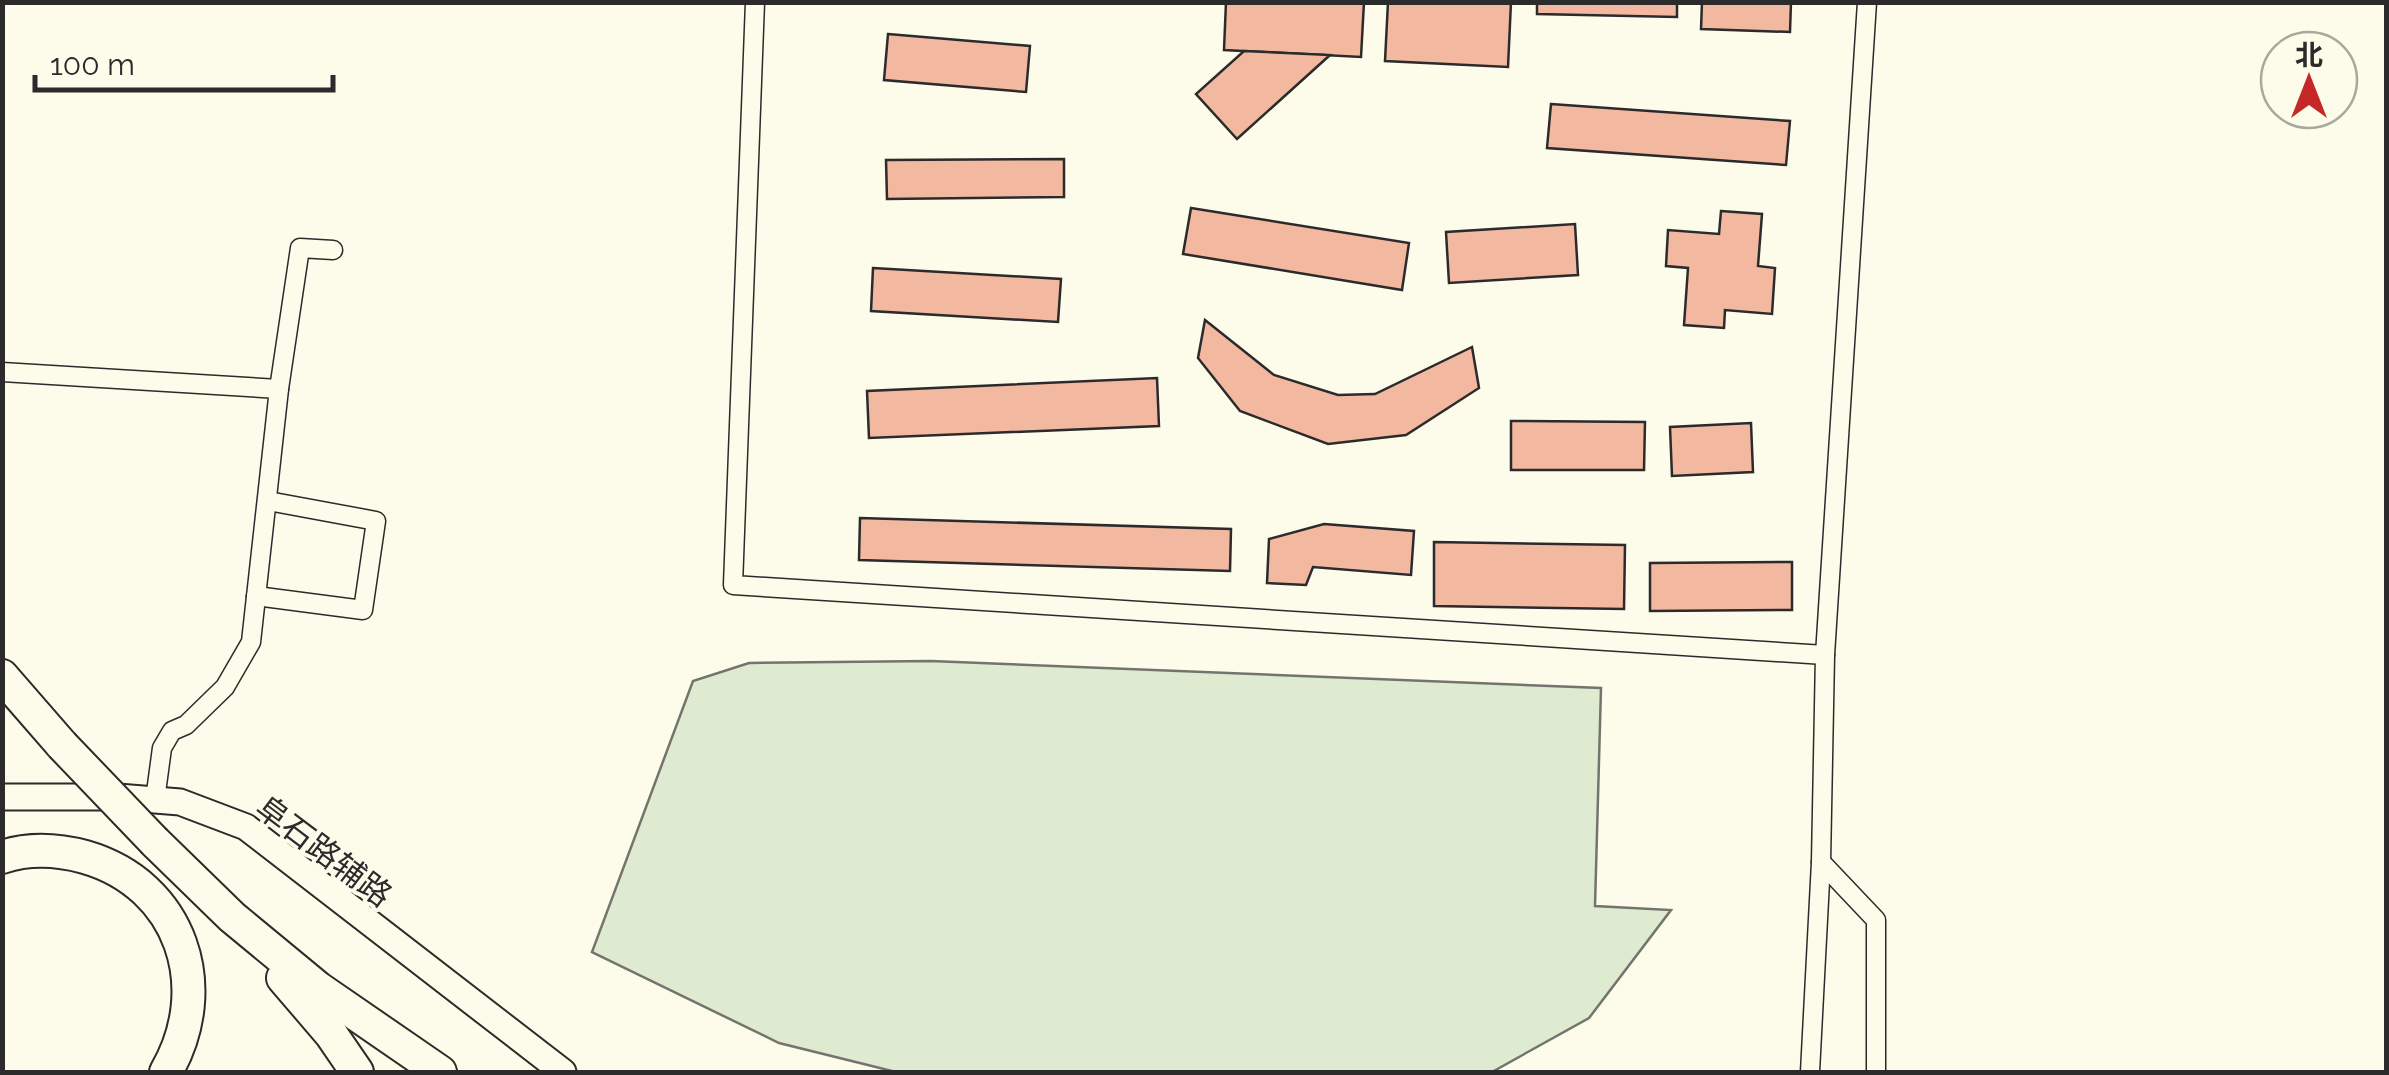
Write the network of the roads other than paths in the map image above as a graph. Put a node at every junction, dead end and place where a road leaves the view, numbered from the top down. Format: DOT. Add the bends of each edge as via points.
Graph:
graph roads {
  1 [pos="755,2"];
  2 [pos="1867,2"];
  3 [pos="334,250"];
  4 [pos="2,372"];
  5 [pos="279,388"];
  6 [pos="268,501"];
  7 [pos="256,596"];
  8 [pos="1825,655"];
  9 [pos="2,676"];
  10 [pos="2,798"];
  11 [pos="155,800"];
  12 [pos="2,857"];
  13 [pos="1821,862"];
  14 [pos="232,917"];
  15 [pos="166,1072"];
  16 [pos="357,1072"];
  17 [pos="440,1072"];
  18 [pos="563,1072"];
  19 [pos="1810,1072"];
  20 [pos="1876,1072"];
  1 -- 8 [label="street" via="733,585"];
  2 -- 8 [label="street"];
  3 -- 5 [label="street" via="300,248"];
  4 -- 5 [label="street"];
  5 -- 6 [label="street"];
  6 -- 7 [label="street"];
  6 -- 7 [label="street" via="376,521 363,610"];
  7 -- 11 [label="street" via="251,642 225,686 172,731 162,748"];
  8 -- 13 [label="street"];
  9 -- 14 [label="highway, bridge"];
  10 -- 11 [label="main road, 阜石路辅路"];
  11 -- 18 [label="main road, 阜石路辅路" via="246,826"];
  12 -- 15 [label="highway" via="63,851 108,864 151,893 177,931 187,964 189,1007 181,1047"];
  13 -- 19 [label="street"];
  13 -- 20 [label="street" via="1876,920"];
  14 -- 16 [label="highway"];
  14 -- 17 [label="highway" via="318,988"];
}
